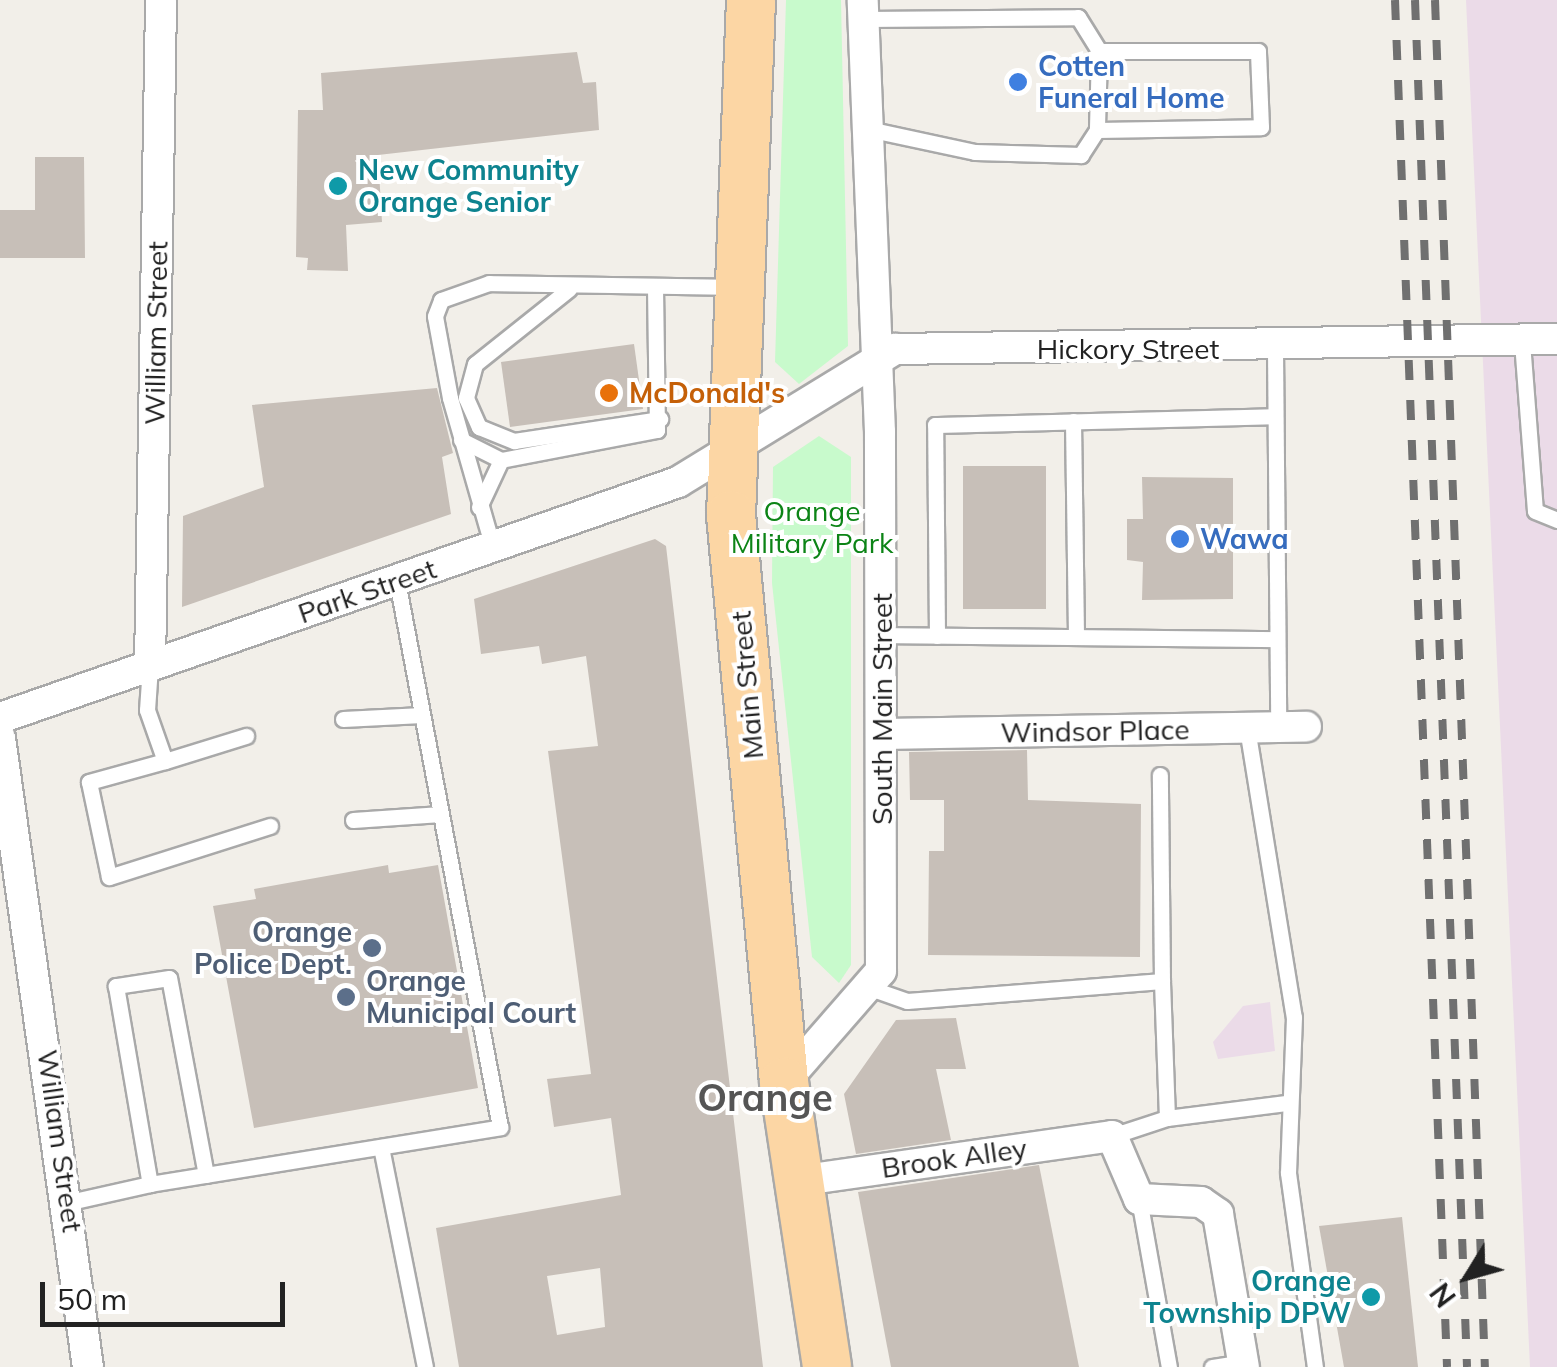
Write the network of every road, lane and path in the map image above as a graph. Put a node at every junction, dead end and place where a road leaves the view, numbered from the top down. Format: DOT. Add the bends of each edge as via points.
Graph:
graph roads {
  1 [pos="161,0"];
  2 [pos="751,0"];
  3 [pos="863,10"];
  4 [pos="1099,51"];
  5 [pos="868,128"];
  6 [pos="1097,130"];
  7 [pos="742,286"];
  8 [pos="655,288"];
  9 [pos="569,289"];
  10 [pos="1557,339"];
  11 [pos="1522,342"];
  12 [pos="1275,349"];
  13 [pos="876,359"];
  14 [pos="1275,416"];
  15 [pos="660,418"];
  16 [pos="1073,421"];
  17 [pos="462,440"];
  18 [pos="730,454"];
  19 [pos="501,460"];
  20 [pos="479,508"];
  21 [pos="1557,520"];
  22 [pos="493,548"];
  23 [pos="397,581"];
  24 [pos="882,635"];
  25 [pos="937,636"];
  26 [pos="1076,637"];
  27 [pos="1276,639"];
  28 [pos="150,666"];
  29 [pos="422,715"];
  30 [pos="0,718"];
  31 [pos="344,719"];
  32 [pos="1247,728"];
  33 [pos="1292,728"];
  34 [pos="884,734"];
  35 [pos="246,736"];
  36 [pos="0,738"];
  37 [pos="165,761"];
  38 [pos="1160,775"];
  39 [pos="441,814"];
  40 [pos="353,820"];
  41 [pos="270,826"];
  42 [pos="1162,981"];
  43 [pos="868,987"];
  44 [pos="784,1082"];
  45 [pos="1286,1103"];
  46 [pos="1166,1118"];
  47 [pos="1112,1136"];
  48 [pos="380,1146"];
  49 [pos="206,1175"];
  50 [pos="797,1181"];
  51 [pos="150,1184"];
  52 [pos="1140,1199"];
  53 [pos="70,1202"];
  54 [pos="1244,1364"];
  55 [pos="88,1367"];
  56 [pos="424,1367"];
  57 [pos="828,1367"];
  58 [pos="1169,1367"];
  59 [pos="1212,1367"];
  60 [pos="1315,1367"];
  1 -- 28 [label="street, William Street"];
  2 -- 7 [label="main road, Main Street"];
  3 -- 4 [label="lane" via="1078,18"];
  3 -- 5 [label="street, South Main Street"];
  4 -- 6 [label="lane"];
  4 -- 6 [label="lane" via="1258,51 1261,127"];
  5 -- 6 [label="lane" via="975,152 1081,155"];
  5 -- 13 [label="street, South Main Street"];
  7 -- 8 [label="lane"];
  7 -- 18 [label="main road, Main Street"];
  8 -- 9 [label="lane"];
  8 -- 15 [label="lane"];
  9 -- 15 [label="lane" via="475,364 466,398 480,427 514,440"];
  9 -- 17 [label="lane" via="489,283 441,300 435,316"];
  10 -- 11 [label="street, Hickory Street"];
  11 -- 12 [label="street, Hickory Street"];
  11 -- 21 [label="lane" via="1535,511"];
  12 -- 13 [label="street, Hickory Street" via="895,348"];
  12 -- 14 [label="lane"];
  13 -- 18 [label="street, Hickory Street"];
  13 -- 24 [label="street, South Main Street"];
  14 -- 16 [label="lane"];
  14 -- 27 [label="lane"];
  15 -- 19 [label="lane" via="651,436"];
  16 -- 25 [label="lane" via="935,425"];
  16 -- 26 [label="lane"];
  17 -- 19 [label="lane"];
  17 -- 20 [label="lane"];
  18 -- 22 [label="street, Park Street"];
  18 -- 44 [label="main road, Main Street"];
  19 -- 20 [label="lane"];
  20 -- 22 [label="lane"];
  22 -- 23 [label="street, Park Street"];
  23 -- 28 [label="street, Park Street"];
  23 -- 29 [label="lane"];
  24 -- 25 [label="lane"];
  24 -- 34 [label="street, South Main Street"];
  25 -- 26 [label="lane"];
  26 -- 27 [label="lane"];
  27 -- 33 [label="lane"];
  28 -- 30 [label="street, Park Street"];
  28 -- 37 [label="lane" via="147,710"];
  29 -- 31 [label="lane"];
  29 -- 39 [label="lane"];
  32 -- 33 [label="street, Windsor Place"];
  32 -- 34 [label="street, Windsor Place"];
  32 -- 45 [label="lane" via="1294,1017"];
  34 -- 43 [label="street, South Main Street" via="882,971"];
  35 -- 37 [label="lane"];
  36 -- 53 [label="street, William Street"];
  37 -- 41 [label="lane" via="88,782 109,877"];
  38 -- 42 [label="lane"];
  39 -- 40 [label="lane"];
  39 -- 48 [label="lane" via="500,1127"];
  42 -- 43 [label="lane" via="908,1001"];
  42 -- 46 [label="lane"];
  43 -- 44 [label="street, South Main Street"];
  44 -- 50 [label="main road, Main Street"];
  45 -- 46 [label="lane"];
  45 -- 60 [label="lane"];
  46 -- 47 [label="lane"];
  47 -- 50 [label="street, Brook Alley"];
  47 -- 52 [label="street"];
  48 -- 49 [label="lane"];
  48 -- 56 [label="lane"];
  49 -- 51 [label="lane"];
  49 -- 51 [label="lane" via="169,978 116,986"];
  50 -- 57 [label="main road, Main Street"];
  51 -- 53 [label="lane"];
  52 -- 54 [label="street" via="1201,1202 1218,1214"];
  52 -- 58 [label="lane"];
  53 -- 55 [label="street, William Street"];
  54 -- 59 [label="lane"];
}
